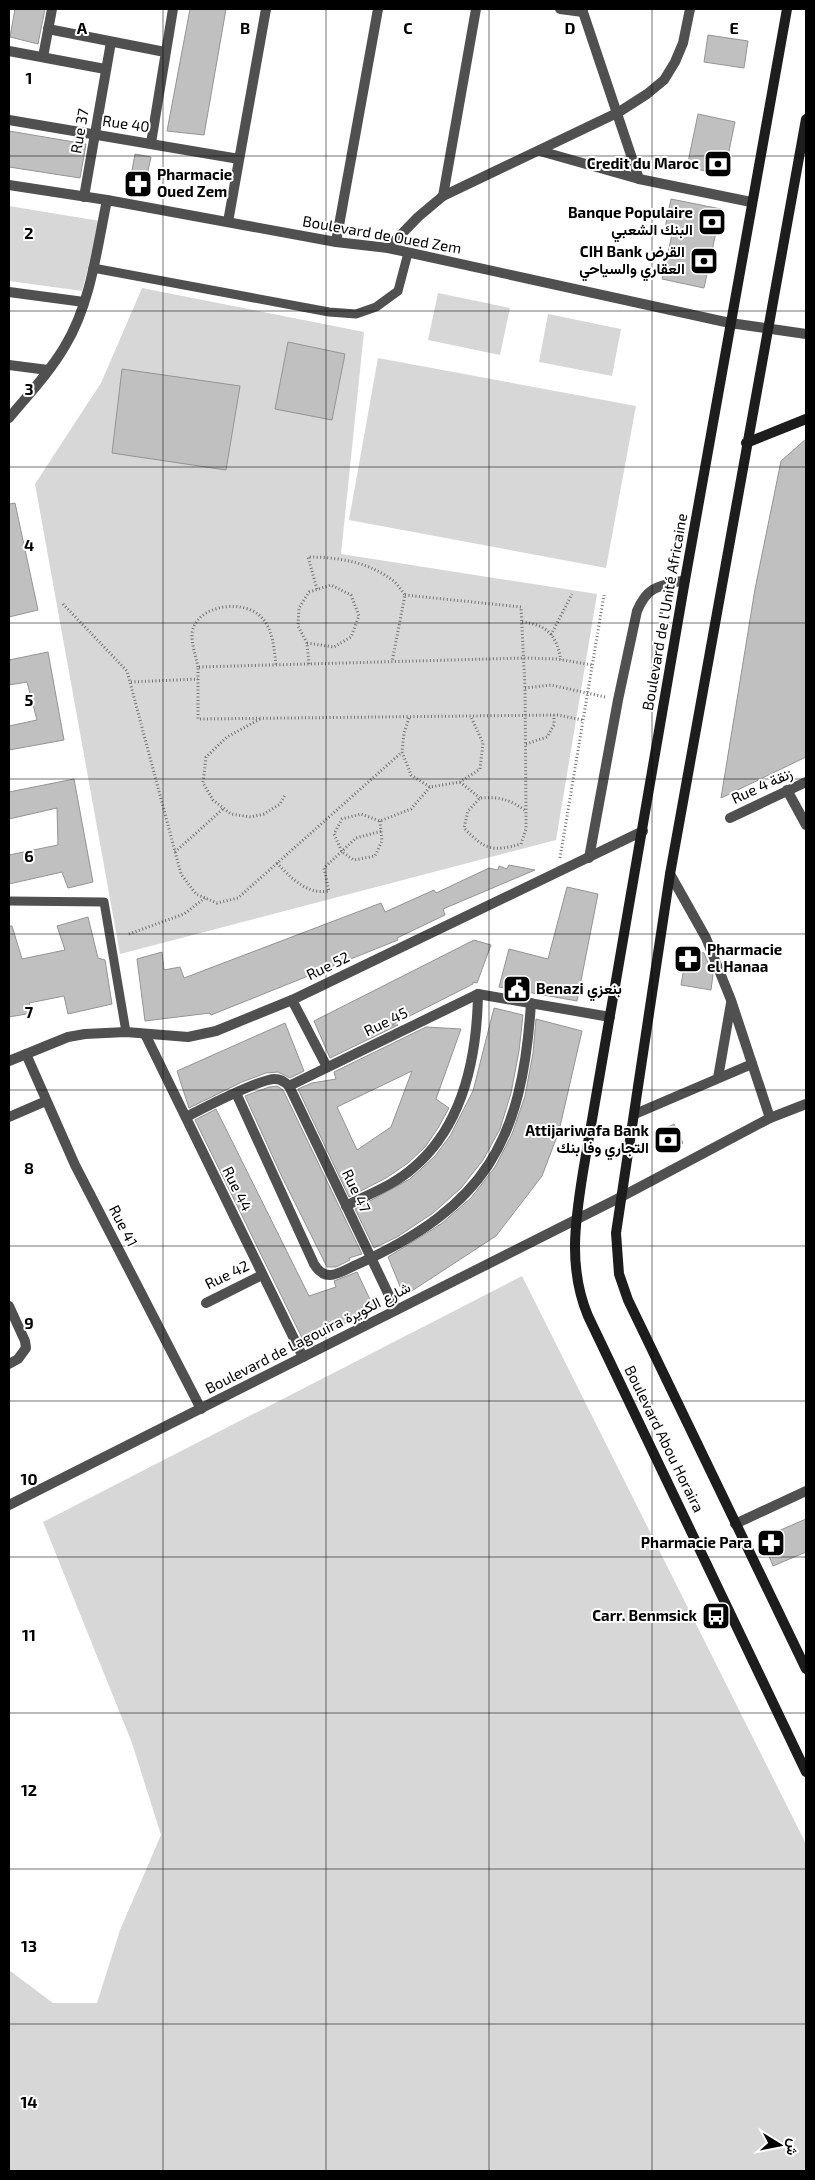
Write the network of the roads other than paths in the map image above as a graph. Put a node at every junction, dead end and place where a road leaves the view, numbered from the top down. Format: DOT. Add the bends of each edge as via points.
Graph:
graph roads {
  1 [pos="52,9"];
  2 [pos="173,9"];
  3 [pos="266,9"];
  4 [pos="378,9"];
  5 [pos="476,9"];
  6 [pos="560,9"];
  7 [pos="690,9"];
  8 [pos="787,9"];
  9 [pos="583,11"];
  10 [pos="48,30"];
  11 [pos="111,42"];
  12 [pos="9,51"];
  13 [pos="165,52"];
  14 [pos="43,57"];
  15 [pos="105,70"];
  16 [pos="619,112"];
  17 [pos="806,119"];
  18 [pos="9,120"];
  19 [pos="94,135"];
  20 [pos="150,143"];
  21 [pos="540,151"];
  22 [pos="239,159"];
  23 [pos="640,179"];
  24 [pos="9,185"];
  25 [pos="443,196"];
  26 [pos="84,197"];
  27 [pos="107,200"];
  28 [pos="751,202"];
  29 [pos="228,222"];
  30 [pos="336,242"];
  31 [pos="388,248"];
  32 [pos="408,253"];
  33 [pos="92,268"];
  34 [pos="9,292"];
  35 [pos="84,302"];
  36 [pos="730,324"];
  37 [pos="768,329"];
  38 [pos="806,334"];
  39 [pos="9,365"];
  40 [pos="48,370"];
  41 [pos="9,418"];
  42 [pos="806,420"];
  43 [pos="746,443"];
  44 [pos="685,580"];
  45 [pos="806,782"];
  46 [pos="788,790"];
  47 [pos="730,818"];
  48 [pos="806,825"];
  49 [pos="643,831"];
  50 [pos="589,858"];
  51 [pos="670,874"];
  52 [pos="9,901"];
  53 [pos="478,994"];
  54 [pos="292,1000"];
  55 [pos="731,1000"];
  56 [pos="531,1003"];
  57 [pos="610,1017"];
  58 [pos="126,1032"];
  59 [pos="145,1034"];
  60 [pos="26,1054"];
  61 [pos="9,1061"];
  62 [pos="752,1064"];
  63 [pos="327,1067"];
  64 [pos="718,1078"];
  65 [pos="289,1086"];
  66 [pos="236,1093"];
  67 [pos="46,1101"];
  68 [pos="806,1104"];
  69 [pos="635,1114"];
  70 [pos="9,1117"];
  71 [pos="186,1117"];
  72 [pos="770,1118"];
  73 [pos="621,1197"];
  74 [pos="346,1206"];
  75 [pos="576,1220"];
  76 [pos="371,1258"];
  77 [pos="262,1275"];
  78 [pos="206,1303"];
  79 [pos="9,1306"];
  80 [pos="396,1310"];
  81 [pos="302,1357"];
  82 [pos="9,1364"];
  83 [pos="200,1408"];
  84 [pos="806,1491"];
  85 [pos="9,1505"];
  86 [pos="735,1524"];
  87 [pos="806,1669"];
  88 [pos="806,1772"];
  1 -- 10 [label="street"];
  2 -- 13 [label="street"];
  3 -- 22 [label="street"];
  4 -- 30 [label="street"];
  5 -- 25 [label="street"];
  6 -- 9 [label="street"];
  7 -- 16 [label="street" via="683,44 664,80"];
  8 -- 28 [label="main road, Boulevard de l'Unité Africaine"];
  9 -- 16 [label="street"];
  10 -- 11 [label="street"];
  10 -- 14 [label="street"];
  11 -- 13 [label="street"];
  11 -- 15 [label="street, Rue 37"];
  12 -- 14 [label="street"];
  13 -- 20 [label="street"];
  14 -- 15 [label="street"];
  15 -- 19 [label="street, Rue 37"];
  16 -- 21 [label="street"];
  16 -- 23 [label="street"];
  17 -- 37 [label="main road"];
  18 -- 19 [label="street, Rue 40"];
  19 -- 20 [label="street, Rue 40"];
  19 -- 26 [label="street, Rue 37"];
  20 -- 22 [label="street, Rue 40"];
  21 -- 23 [label="street"];
  21 -- 25 [label="street"];
  22 -- 29 [label="street"];
  23 -- 28 [label="street"];
  24 -- 26 [label="street, Boulevard de Oued Zem"];
  25 -- 31 [label="street"];
  26 -- 27 [label="street, Boulevard de Oued Zem"];
  27 -- 29 [label="street, Boulevard de Oued Zem"];
  27 -- 33 [label="street"];
  28 -- 36 [label="main road, Boulevard de l'Unité Africaine"];
  29 -- 30 [label="street, Boulevard de Oued Zem"];
  30 -- 31 [label="street, Boulevard de Oued Zem"];
  31 -- 32 [label="street, Boulevard de Oued Zem"];
  32 -- 33 [label="lane" via="398,291 376,308 356,314 329,312"];
  32 -- 36 [label="street, Boulevard de Oued Zem"];
  33 -- 35 [label="street"];
  34 -- 35 [label="street"];
  35 -- 40 [label="street" via="65,346"];
  36 -- 37 [label="street, Boulevard de Oued Zem"];
  36 -- 44 [label="main road, Boulevard de l'Unité Africaine"];
  37 -- 38 [label="street, Boulevard de Oued Zem"];
  37 -- 43 [label="main road"];
  39 -- 40 [label="street"];
  40 -- 41 [label="street"];
  42 -- 43 [label="main road"];
  43 -- 51 [label="main road"];
  44 -- 49 [label="main road, Boulevard de l'Unité Africaine"];
  44 -- 50 [label="street" via="657,586 643,598 637,611"];
  45 -- 46 [label="street, Rue 4 زنقة"];
  46 -- 47 [label="street, Rue 4 زنقة"];
  46 -- 48 [label="street"];
  49 -- 50 [label="street, Rue 52"];
  49 -- 57 [label="main road, Boulevard de l'Unité Africaine"];
  50 -- 54 [label="street, Rue 52"];
  51 -- 55 [label="street" via="706,938"];
  51 -- 69 [label="main road"];
  52 -- 58 [label="lane" via="104,902"];
  53 -- 56 [label="street"];
  53 -- 63 [label="street, Rue 45"];
  53 -- 74 [label="street" via="475,1042 468,1072 446,1129 412,1169"];
  54 -- 59 [label="street, Rue 52" via="203,1035"];
  54 -- 63 [label="street"];
  55 -- 62 [label="street"];
  55 -- 64 [label="street"];
  56 -- 57 [label="street"];
  56 -- 76 [label="street" via="520,1089 497,1152 457,1203 432,1224"];
  57 -- 75 [label="main road, Boulevard de l'Unité Africaine"];
  58 -- 59 [label="street, Rue 52"];
  58 -- 60 [label="street, Rue 52" via="76,1036"];
  59 -- 71 [label="street, Rue 44"];
  60 -- 61 [label="street, Rue 52"];
  60 -- 67 [label="street, Rue 41"];
  62 -- 64 [label="street"];
  62 -- 72 [label="street"];
  63 -- 65 [label="street, Rue 45"];
  64 -- 69 [label="street"];
  65 -- 66 [label="street" via="282,1080 272,1079"];
  65 -- 74 [label="street, Rue 47"];
  66 -- 71 [label="street"];
  66 -- 76 [label="street" via="319,1272 334,1275"];
  67 -- 70 [label="street"];
  67 -- 83 [label="street, Rue 41" via="79,1173"];
  68 -- 72 [label="street, Boulevard de Lagouira شارع الكويرة"];
  69 -- 73 [label="main road"];
  71 -- 77 [label="street, Rue 44"];
  72 -- 73 [label="street, Boulevard de Lagouira شارع الكويرة"];
  73 -- 75 [label="street, Boulevard de Lagouira شارع الكويرة"];
  73 -- 86 [label="main road, Boulevard Abou Horaira" via="616,1249 622,1285"];
  74 -- 76 [label="street, Rue 47"];
  75 -- 80 [label="street, Boulevard de Lagouira شارع الكويرة"];
  75 -- 88 [label="main road, Boulevard Abou Horaira" via="574,1267 582,1302"];
  76 -- 80 [label="street, Rue 47"];
  77 -- 78 [label="street, Rue 42"];
  77 -- 81 [label="street, Rue 44"];
  79 -- 82 [label="street" via="26,1348"];
  80 -- 81 [label="street, Boulevard de Lagouira شارع الكويرة"];
  81 -- 83 [label="street, Boulevard de Lagouira شارع الكويرة"];
  83 -- 85 [label="street, Boulevard de Lagouira شارع الكويرة"];
  84 -- 86 [label="street"];
  86 -- 87 [label="main road, Boulevard Abou Horaira"];
}
